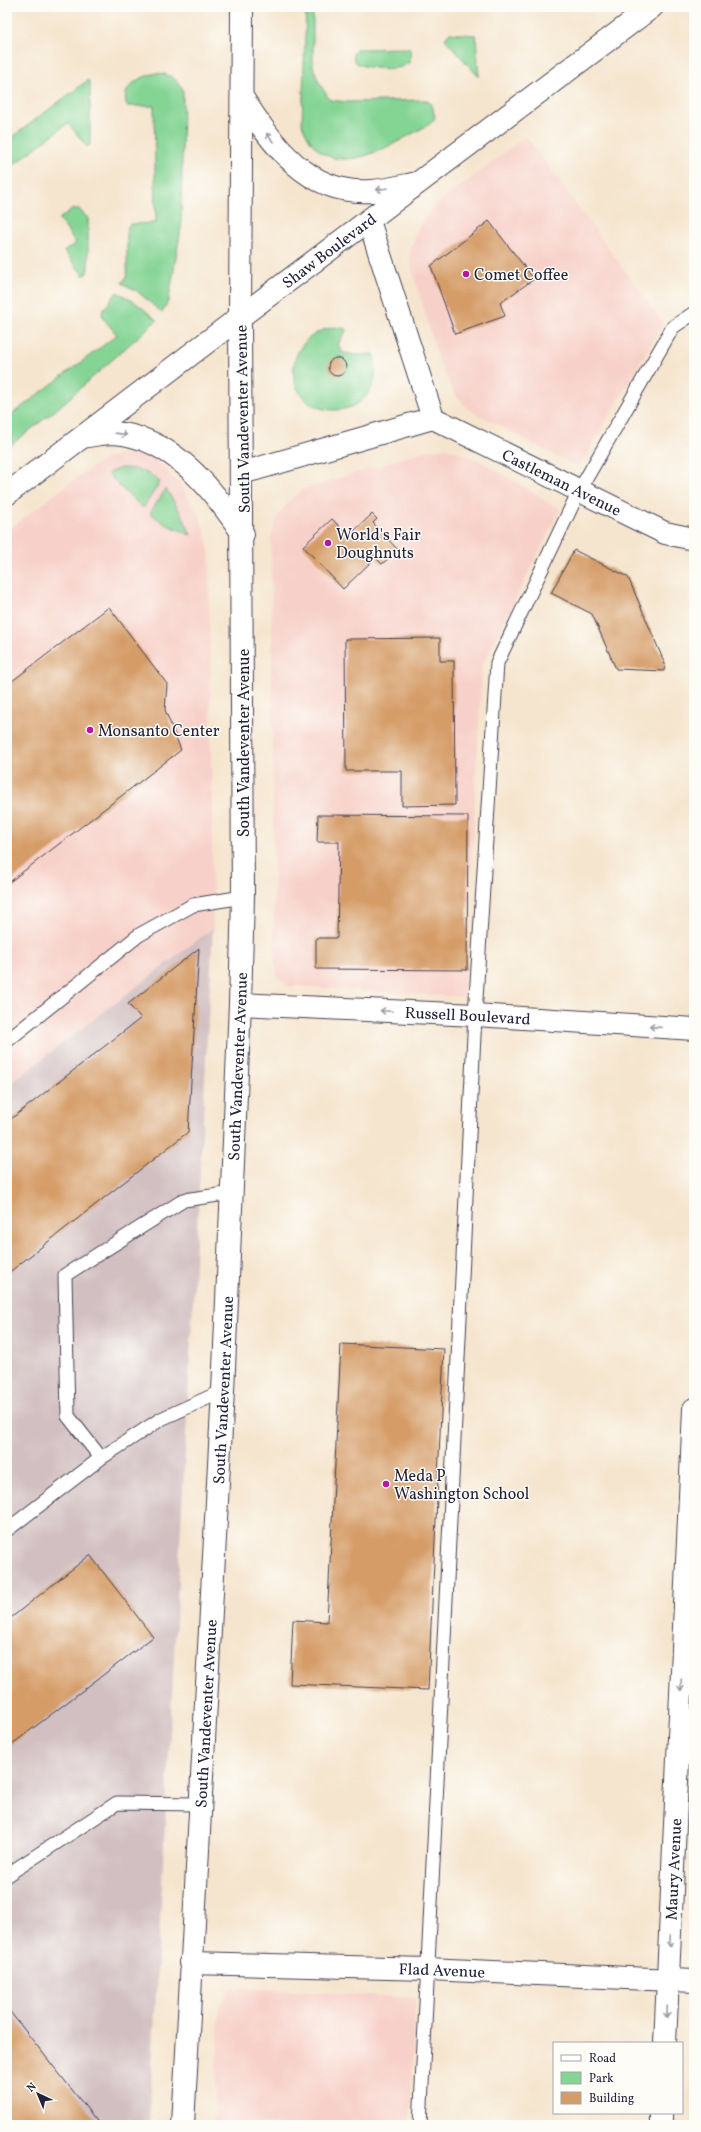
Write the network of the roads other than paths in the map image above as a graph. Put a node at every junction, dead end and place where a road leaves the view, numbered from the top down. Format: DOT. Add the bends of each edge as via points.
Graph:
graph roads {
  1 [pos="242,7"];
  2 [pos="652,7"];
  3 [pos="242,97"];
  4 [pos="420,183"];
  5 [pos="369,221"];
  6 [pos="694,313"];
  7 [pos="240,317"];
  8 [pos="433,418"];
  9 [pos="83,437"];
  10 [pos="242,473"];
  11 [pos="579,491"];
  12 [pos="7,494"];
  13 [pos="243,534"];
  14 [pos="694,539"];
  15 [pos="243,897"];
  16 [pos="240,1004"];
  17 [pos="475,1015"];
  18 [pos="694,1029"];
  19 [pos="7,1041"];
  20 [pos="232,1193"];
  21 [pos="223,1391"];
  22 [pos="694,1408"];
  23 [pos="101,1458"];
  24 [pos="691,1505"];
  25 [pos="7,1530"];
  26 [pos="686,1746"];
  27 [pos="199,1804"];
  28 [pos="7,1875"];
  29 [pos="190,1963"];
  30 [pos="428,1969"];
  31 [pos="668,1981"];
  32 [pos="694,1981"];
  33 [pos="665,2042"];
  34 [pos="661,2114"];
  35 [pos="183,2125"];
  36 [pos="420,2125"];
  37 [pos="661,2125"];
  1 -- 3 [label="street, South Vandeventer Avenue"];
  2 -- 4 [label="street, Shaw Boulevard"];
  4 -- 3 [label="street, one-way" via="371,191 344,189 323,182 298,168 277,148"];
  3 -- 7 [label="street, South Vandeventer Avenue"];
  4 -- 5 [label="street, Shaw Boulevard"];
  5 -- 7 [label="street, Shaw Boulevard"];
  5 -- 8 [label="street"];
  6 -- 11 [label="lane" via="673,327"];
  7 -- 9 [label="street, Shaw Boulevard"];
  7 -- 10 [label="street, South Vandeventer Avenue"];
  8 -- 10 [label="street"];
  8 -- 11 [label="street, Castleman Avenue"];
  9 -- 12 [label="street, Shaw Boulevard"];
  9 -- 13 [label="street, one-way" via="113,433 133,436 171,452 211,492"];
  10 -- 13 [label="street, South Vandeventer Avenue"];
  11 -- 14 [label="street, Castleman Avenue" via="665,533"];
  11 -- 17 [label="lane" via="497,663"];
  13 -- 15 [label="street, South Vandeventer Avenue"];
  15 -- 16 [label="street, South Vandeventer Avenue"];
  15 -- 19 [label="lane" via="192,905 139,935"];
  17 -- 16 [label="street, Russell Boulevard, one-way"];
  16 -- 20 [label="street, South Vandeventer Avenue"];
  18 -- 17 [label="street, Russell Boulevard, one-way"];
  17 -- 30 [label="lane"];
  20 -- 21 [label="street, South Vandeventer Avenue"];
  20 -- 23 [label="lane" via="184,1200 65,1274 68,1416"];
  21 -- 23 [label="lane" via="161,1419"];
  21 -- 27 [label="street, South Vandeventer Avenue"];
  22 -- 24 [label="street, Maury Avenue"];
  23 -- 25 [label="lane"];
  24 -- 26 [label="street, Maury Avenue, one-way"];
  26 -- 31 [label="street, Maury Avenue, one-way"];
  27 -- 28 [label="lane" via="117,1804"];
  27 -- 29 [label="street, South Vandeventer Avenue"];
  29 -- 30 [label="street, Flad Avenue"];
  29 -- 35 [label="street, South Vandeventer Avenue"];
  30 -- 31 [label="street, Flad Avenue"];
  30 -- 36 [label="lane"];
  31 -- 32 [label="street, Flad Avenue"];
  31 -- 33 [label="street, Maury Avenue, one-way"];
  34 -- 37 [label="street"];
}
